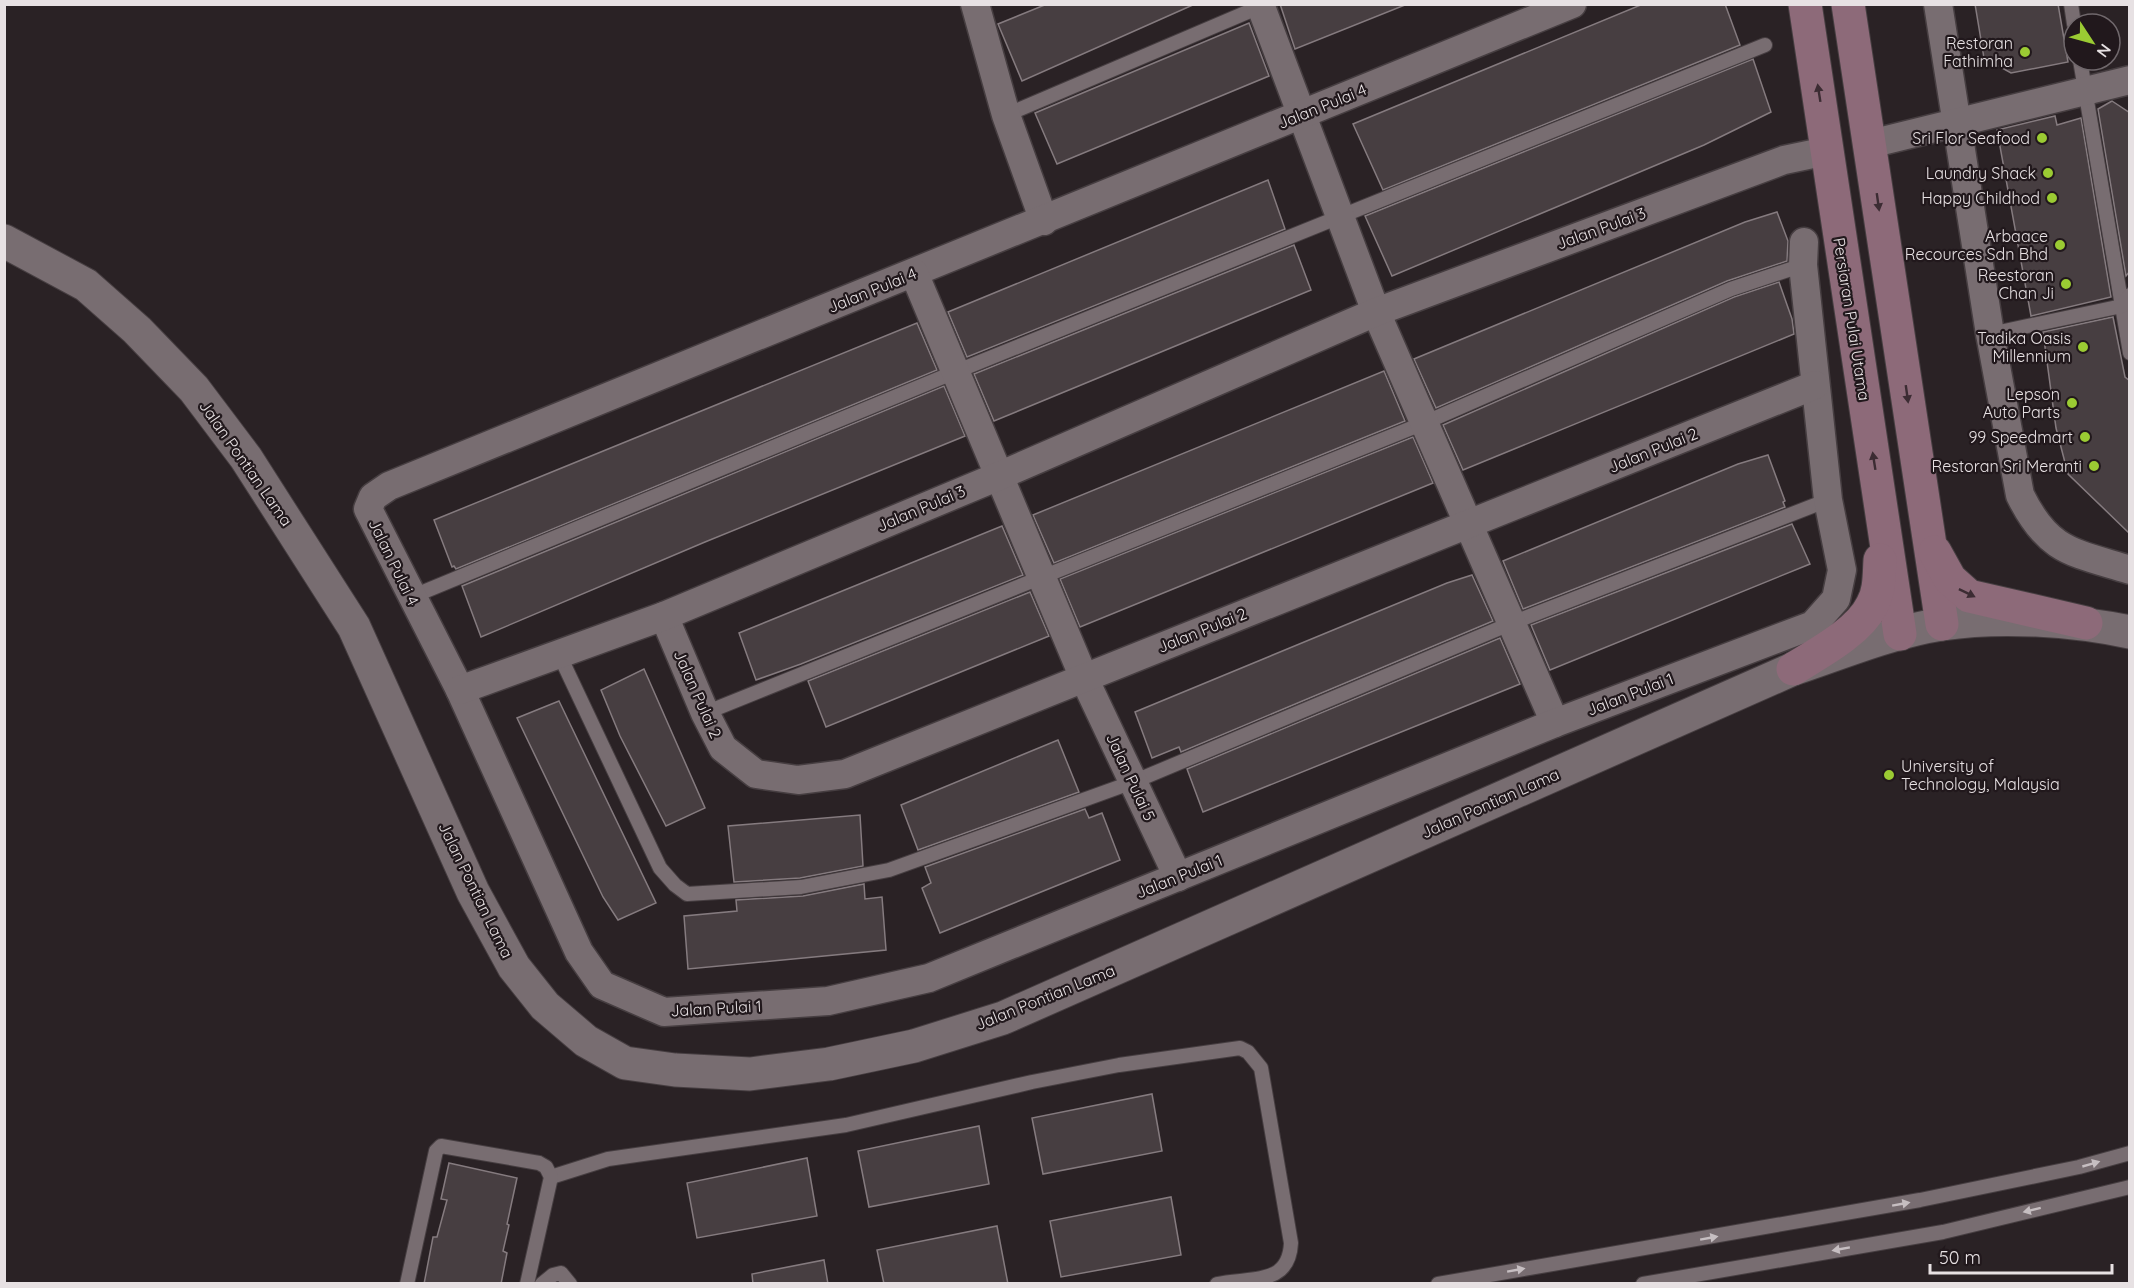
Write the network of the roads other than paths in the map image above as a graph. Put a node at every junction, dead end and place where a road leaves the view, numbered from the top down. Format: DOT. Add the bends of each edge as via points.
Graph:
graph roads {
  1 [pos="1572,4"];
  2 [pos="1805,4"];
  3 [pos="1848,4"];
  4 [pos="1938,4"];
  5 [pos="977,5"];
  6 [pos="1262,5"];
  7 [pos="1765,45"];
  8 [pos="2082,72"];
  9 [pos="2130,80"];
  10 [pos="2085,92"];
  11 [pos="1302,114"];
  12 [pos="1006,115"];
  13 [pos="1957,123"];
  14 [pos="1870,144"];
  15 [pos="1827,151"];
  16 [pos="1341,218"];
  17 [pos="1044,221"];
  18 [pos="4,241"];
  19 [pos="1804,253"];
  20 [pos="914,273"];
  21 [pos="2126,301"];
  22 [pos="1376,312"];
  23 [pos="1990,334"];
  24 [pos="2130,353"];
  25 [pos="955,372"];
  26 [pos="1815,385"];
  27 [pos="1424,423"];
  28 [pos="999,476"];
  29 [pos="1828,500"];
  30 [pos="1883,519"];
  31 [pos="1468,524"];
  32 [pos="1927,528"];
  33 [pos="2130,570"];
  34 [pos="1041,577"];
  35 [pos="411,597"];
  36 [pos="664,616"];
  37 [pos="1512,623"];
  38 [pos="2086,623"];
  39 [pos="1942,624"];
  40 [pos="2130,632"];
  41 [pos="1900,634"];
  42 [pos="559,654"];
  43 [pos="1793,669"];
  44 [pos="1084,678"];
  45 [pos="460,690"];
  46 [pos="705,713"];
  47 [pos="1555,723"];
  48 [pos="1133,782"];
  49 [pos="1178,877"];
  50 [pos="2130,1153"];
  51 [pos="551,1177"];
  52 [pos="2130,1187"];
  53 [pos="407,1284"];
  54 [pos="526,1284"];
  55 [pos="542,1284"];
  56 [pos="570,1284"];
  57 [pos="1217,1284"];
  58 [pos="1438,1284"];
  59 [pos="1643,1284"];
  1 -- 11 [label="street, Jalan Pulai 4"];
  15 -- 2 [label="main road, Persiaran Pulai Utama, one-way"];
  3 -- 14 [label="main road"];
  4 -- 13 [label="street"];
  5 -- 12 [label="street"];
  6 -- 11 [label="street"];
  6 -- 12 [label="lane"];
  7 -- 16 [label="lane"];
  8 -- 10 [label="lane"];
  9 -- 10 [label="street"];
  10 -- 13 [label="street"];
  10 -- 21 [label="lane"];
  11 -- 16 [label="street"];
  11 -- 17 [label="street, Jalan Pulai 4"];
  12 -- 17 [label="street"];
  13 -- 14 [label="street"];
  13 -- 23 [label="street"];
  14 -- 15 [label="main road"];
  14 -- 32 [label="main road, one-way"];
  15 -- 22 [label="street, Jalan Pulai 3" via="1784,160"];
  30 -- 15 [label="main road, Persiaran Pulai Utama, one-way"];
  16 -- 22 [label="street"];
  16 -- 25 [label="lane"];
  17 -- 20 [label="street, Jalan Pulai 4"];
  18 -- 43 [label="street, Jalan Pontian Lama" via="86,285 195,389 246,458 354,627 474,892 514,966 545,1006 586,1041 626,1063 750,1074 829,1064 903,1048 1003,1018"];
  19 -- 26 [label="street, Jalan Pulai 1"];
  19 -- 27 [label="lane" via="1731,290"];
  20 -- 25 [label="street, Jalan Pulai 5"];
  20 -- 35 [label="street, Jalan Pulai 4" via="389,486 373,497 368,509"];
  21 -- 23 [label="lane"];
  21 -- 24 [label="lane"];
  22 -- 27 [label="street"];
  22 -- 28 [label="street, Jalan Pulai 3"];
  23 -- 33 [label="street" via="2020,495 2032,519 2052,542"];
  25 -- 28 [label="street, Jalan Pulai 5"];
  25 -- 35 [label="lane"];
  26 -- 29 [label="street, Jalan Pulai 1"];
  26 -- 31 [label="street, Jalan Pulai 2"];
  27 -- 31 [label="street"];
  27 -- 34 [label="lane"];
  28 -- 34 [label="street, Jalan Pulai 5"];
  28 -- 36 [label="street, Jalan Pulai 3"];
  29 -- 37 [label="lane"];
  29 -- 47 [label="street, Jalan Pulai 1" via="1842,570 1836,599 1814,625"];
  30 -- 41 [label="main road, Persiaran Pulai Utama"];
  30 -- 43 [label="main road" via="1878,589 1872,607 1839,640"];
  31 -- 37 [label="street"];
  31 -- 44 [label="street, Jalan Pulai 2"];
  32 -- 38 [label="main road, one-way" via="1938,561 1956,588 1970,596"];
  32 -- 39 [label="main road"];
  34 -- 44 [label="street, Jalan Pulai 5"];
  34 -- 46 [label="lane"];
  35 -- 45 [label="street, Jalan Pulai 4"];
  36 -- 42 [label="street, Jalan Pulai 3"];
  36 -- 46 [label="street, Jalan Pulai 2"];
  37 -- 47 [label="street"];
  37 -- 48 [label="lane"];
  38 -- 39 [label="street, Jalan Pontian Lama"];
  38 -- 40 [label="street, Jalan Pontian Lama"];
  39 -- 41 [label="street, Jalan Pontian Lama"];
  41 -- 43 [label="street, Jalan Pontian Lama"];
  42 -- 45 [label="street, Jalan Pulai 3"];
  42 -- 48 [label="lane" via="660,868 687,894 801,887 890,870"];
  44 -- 46 [label="street, Jalan Pulai 2" via="845,774 798,780 756,774 723,748"];
  44 -- 48 [label="street, Jalan Pulai 5"];
  45 -- 49 [label="street, Jalan Pulai 1" via="579,952 602,986 664,1012 828,1001 929,978"];
  47 -- 49 [label="street, Jalan Pulai 1"];
  48 -- 49 [label="street, Jalan Pulai 5"];
  58 -- 50 [label="lane, one-way" via="1908,1203"];
  51 -- 53 [label="lane" via="540,1163 441,1146 436,1151"];
  51 -- 54 [label="lane"];
  51 -- 57 [label="lane" via="608,1159 846,1125 1065,1076 1240,1048 1261,1068 1291,1243 1290,1260 1282,1271 1273,1274"];
  52 -- 59 [label="lane, one-way" via="1943,1232"];
  55 -- 56 [label="lane" via="561,1273"];
}
